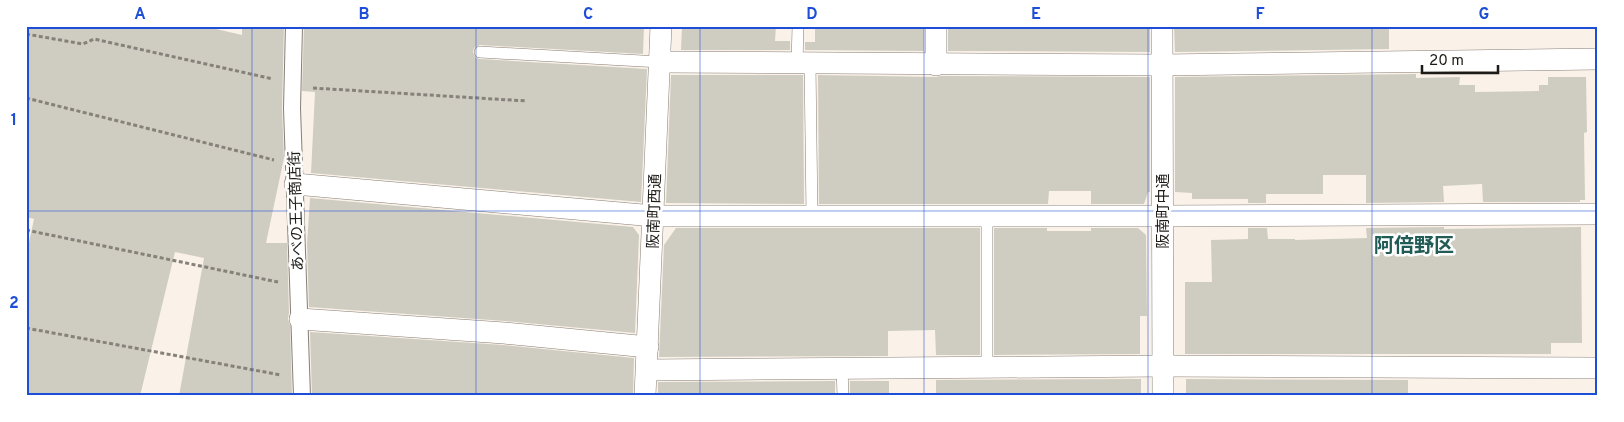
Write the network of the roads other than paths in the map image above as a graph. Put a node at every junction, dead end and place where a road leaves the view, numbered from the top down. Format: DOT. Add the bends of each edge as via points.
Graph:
graph roads {
  1 [pos="294,26"];
  2 [pos="661,26"];
  3 [pos="798,26"];
  4 [pos="936,26"];
  5 [pos="1162,26"];
  6 [pos="480,52"];
  7 [pos="1598,59"];
  8 [pos="660,62"];
  9 [pos="803,64"];
  10 [pos="936,65"];
  11 [pos="1162,65"];
  12 [pos="294,174"];
  13 [pos="1598,214"];
  14 [pos="654,216"];
  15 [pos="812,216"];
  16 [pos="987,216"];
  17 [pos="1163,216"];
  18 [pos="300,319"];
  19 [pos="648,347"];
  20 [pos="1163,366"];
  21 [pos="987,367"];
  22 [pos="842,368"];
  23 [pos="1598,368"];
  24 [pos="647,370"];
  25 [pos="302,396"];
  26 [pos="645,396"];
  27 [pos="843,396"];
  28 [pos="1163,396"];
  1 -- 12 [label="street, あべの王子商店街"];
  2 -- 8 [label="street, 阪南町西通"];
  3 -- 9 [label="lane"];
  4 -- 10 [label="street"];
  5 -- 11 [label="street, 阪南町中通"];
  6 -- 8 [label="lane"];
  7 -- 11 [label="street"];
  8 -- 9 [label="street"];
  8 -- 14 [label="street, 阪南町西通"];
  9 -- 10 [label="street"];
  9 -- 15 [label="lane"];
  10 -- 11 [label="street"];
  11 -- 17 [label="street, 阪南町中通"];
  12 -- 14 [label="street"];
  12 -- 18 [label="street, あべの王子商店街"];
  13 -- 17 [label="street"];
  14 -- 15 [label="street"];
  14 -- 19 [label="street, 阪南町西通"];
  15 -- 16 [label="street"];
  16 -- 17 [label="street"];
  16 -- 21 [label="lane"];
  17 -- 20 [label="street, 阪南町中通"];
  18 -- 19 [label="street"];
  18 -- 25 [label="street, あべの王子商店街"];
  19 -- 24 [label="street, 阪南町西通"];
  20 -- 21 [label="street"];
  20 -- 23 [label="street"];
  20 -- 28 [label="street, 阪南町中通"];
  21 -- 22 [label="street"];
  22 -- 24 [label="street"];
  22 -- 27 [label="lane"];
  24 -- 26 [label="street, 阪南町西通"];
}
